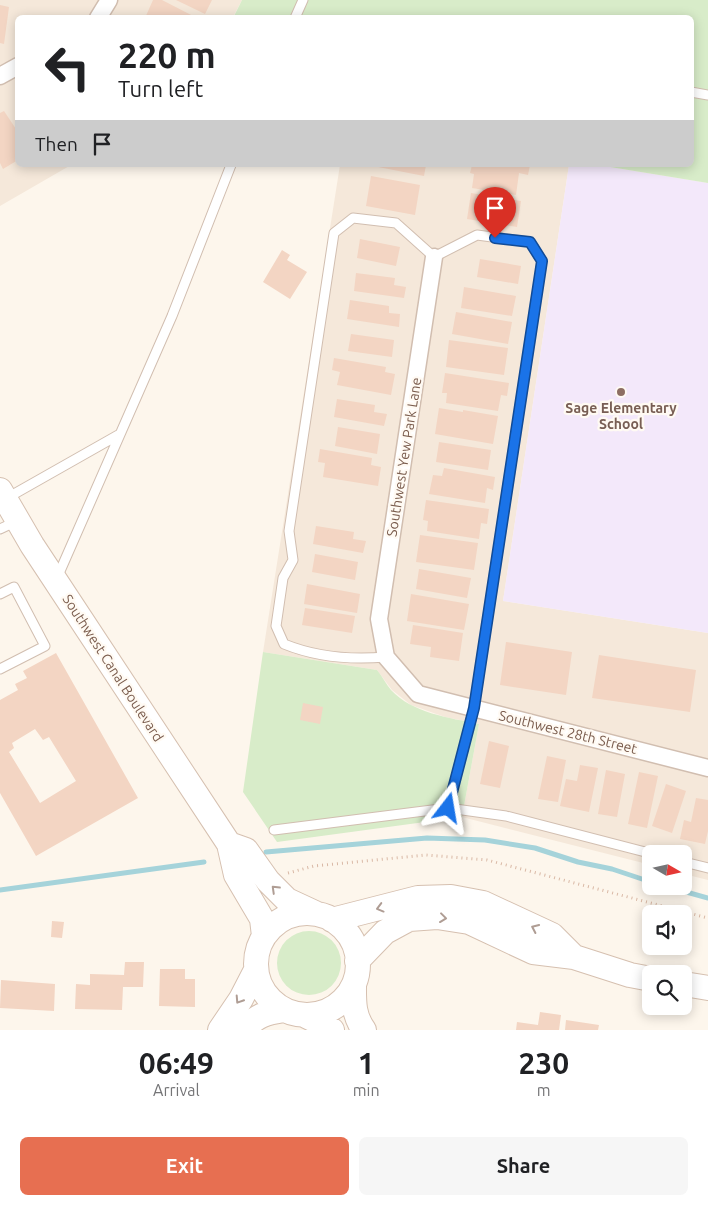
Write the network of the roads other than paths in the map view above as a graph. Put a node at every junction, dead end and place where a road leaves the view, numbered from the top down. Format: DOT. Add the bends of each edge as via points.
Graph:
graph roads {
  1 [pos="109,0"];
  2 [pos="303,0"];
  3 [pos="100,15"];
  4 [pos="296,15"];
  5 [pos="15,68"];
  6 [pos="0,76"];
  7 [pos="694,93"];
  8 [pos="708,95"];
  9 [pos="230,167"];
  10 [pos="434,257"];
  11 [pos="120,434"];
  12 [pos="3,494"];
  13 [pos="9,525"];
  14 [pos="56,581"];
  15 [pos="0,594"];
  16 [pos="386,657"];
  17 [pos="0,669"];
  18 [pos="474,708"];
  19 [pos="708,768"];
  20 [pos="448,808"];
  21 [pos="274,830"];
  22 [pos="229,844"];
  23 [pos="642,851"];
  24 [pos="692,864"];
  25 [pos="708,868"];
  26 [pos="324,917"];
  27 [pos="264,936"];
  28 [pos="574,957"];
  29 [pos="358,961"];
  30 [pos="256,970"];
  31 [pos="642,977"];
  32 [pos="354,984"];
  33 [pos="692,985"];
  34 [pos="708,988"];
  35 [pos="295,1013"];
  36 [pos="220,1030"];
  37 [pos="244,1030"];
  38 [pos="332,1030"];
  39 [pos="364,1030"];
  1 -- 3 [label="street"];
  2 -- 4 [label="lane"];
  5 -- 6 [label="street"];
  7 -- 8 [label="lane"];
  9 -- 11 [label="lane" via="172,316"];
  10 -- 16 [label="street, Southwest Yew Park Lane" via="379,619"];
  10 -- 16 [label="lane" via="396,222 353,218 334,232 289,532 293,560 283,578 276,626 284,644 302,652 359,659"];
  10 -- 18 [label="lane" via="478,235 530,242 542,261"];
  11 -- 12 [label="lane"];
  11 -- 14 [label="lane"];
  12 -- 13 [label="main road, Southwest Canal Boulevard"];
  13 -- 14 [label="main road, Southwest Canal Boulevard"];
  14 -- 22 [label="main road, Southwest Canal Boulevard"];
  15 -- 17 [label="lane" via="14,587 45,646"];
  16 -- 18 [label="street, Southwest 28th Street" via="418,694"];
  18 -- 19 [label="street, Southwest 28th Street"];
  18 -- 20 [label="lane"];
  20 -- 21 [label="lane"];
  20 -- 23 [label="lane" via="506,816"];
  26 -- 22 [label="main road, Southwest Canal Boulevard, one-way" via="286,900 246,850"];
  22 -- 27 [label="main road, Southwest Canal Boulevard" via="236,875 262,920"];
  24 -- 25 [label="lane"];
  26 -- 27 [label="main road" via="293,915 272,927"];
  28 -- 26 [label="main road, one-way" via="552,936 483,903 451,897 418,898"];
  26 -- 29 [label="main road" via="350,937"];
  27 -- 30 [label="main road" via="256,958"];
  29 -- 28 [label="main road, one-way" via="385,932 409,919 437,917 469,922 533,952"];
  28 -- 31 [label="main road"];
  29 -- 32 [label="main road"];
  30 -- 35 [label="main road" via="265,994 276,1005"];
  30 -- 36 [label="main road, one-way"];
  32 -- 35 [label="main road" via="346,997 321,1014"];
  32 -- 39 [label="main road" via="354,1009"];
  33 -- 34 [label="main road"];
  35 -- 37 [label="main road" via="264,1014"];
  35 -- 38 [label="main road"];
}
